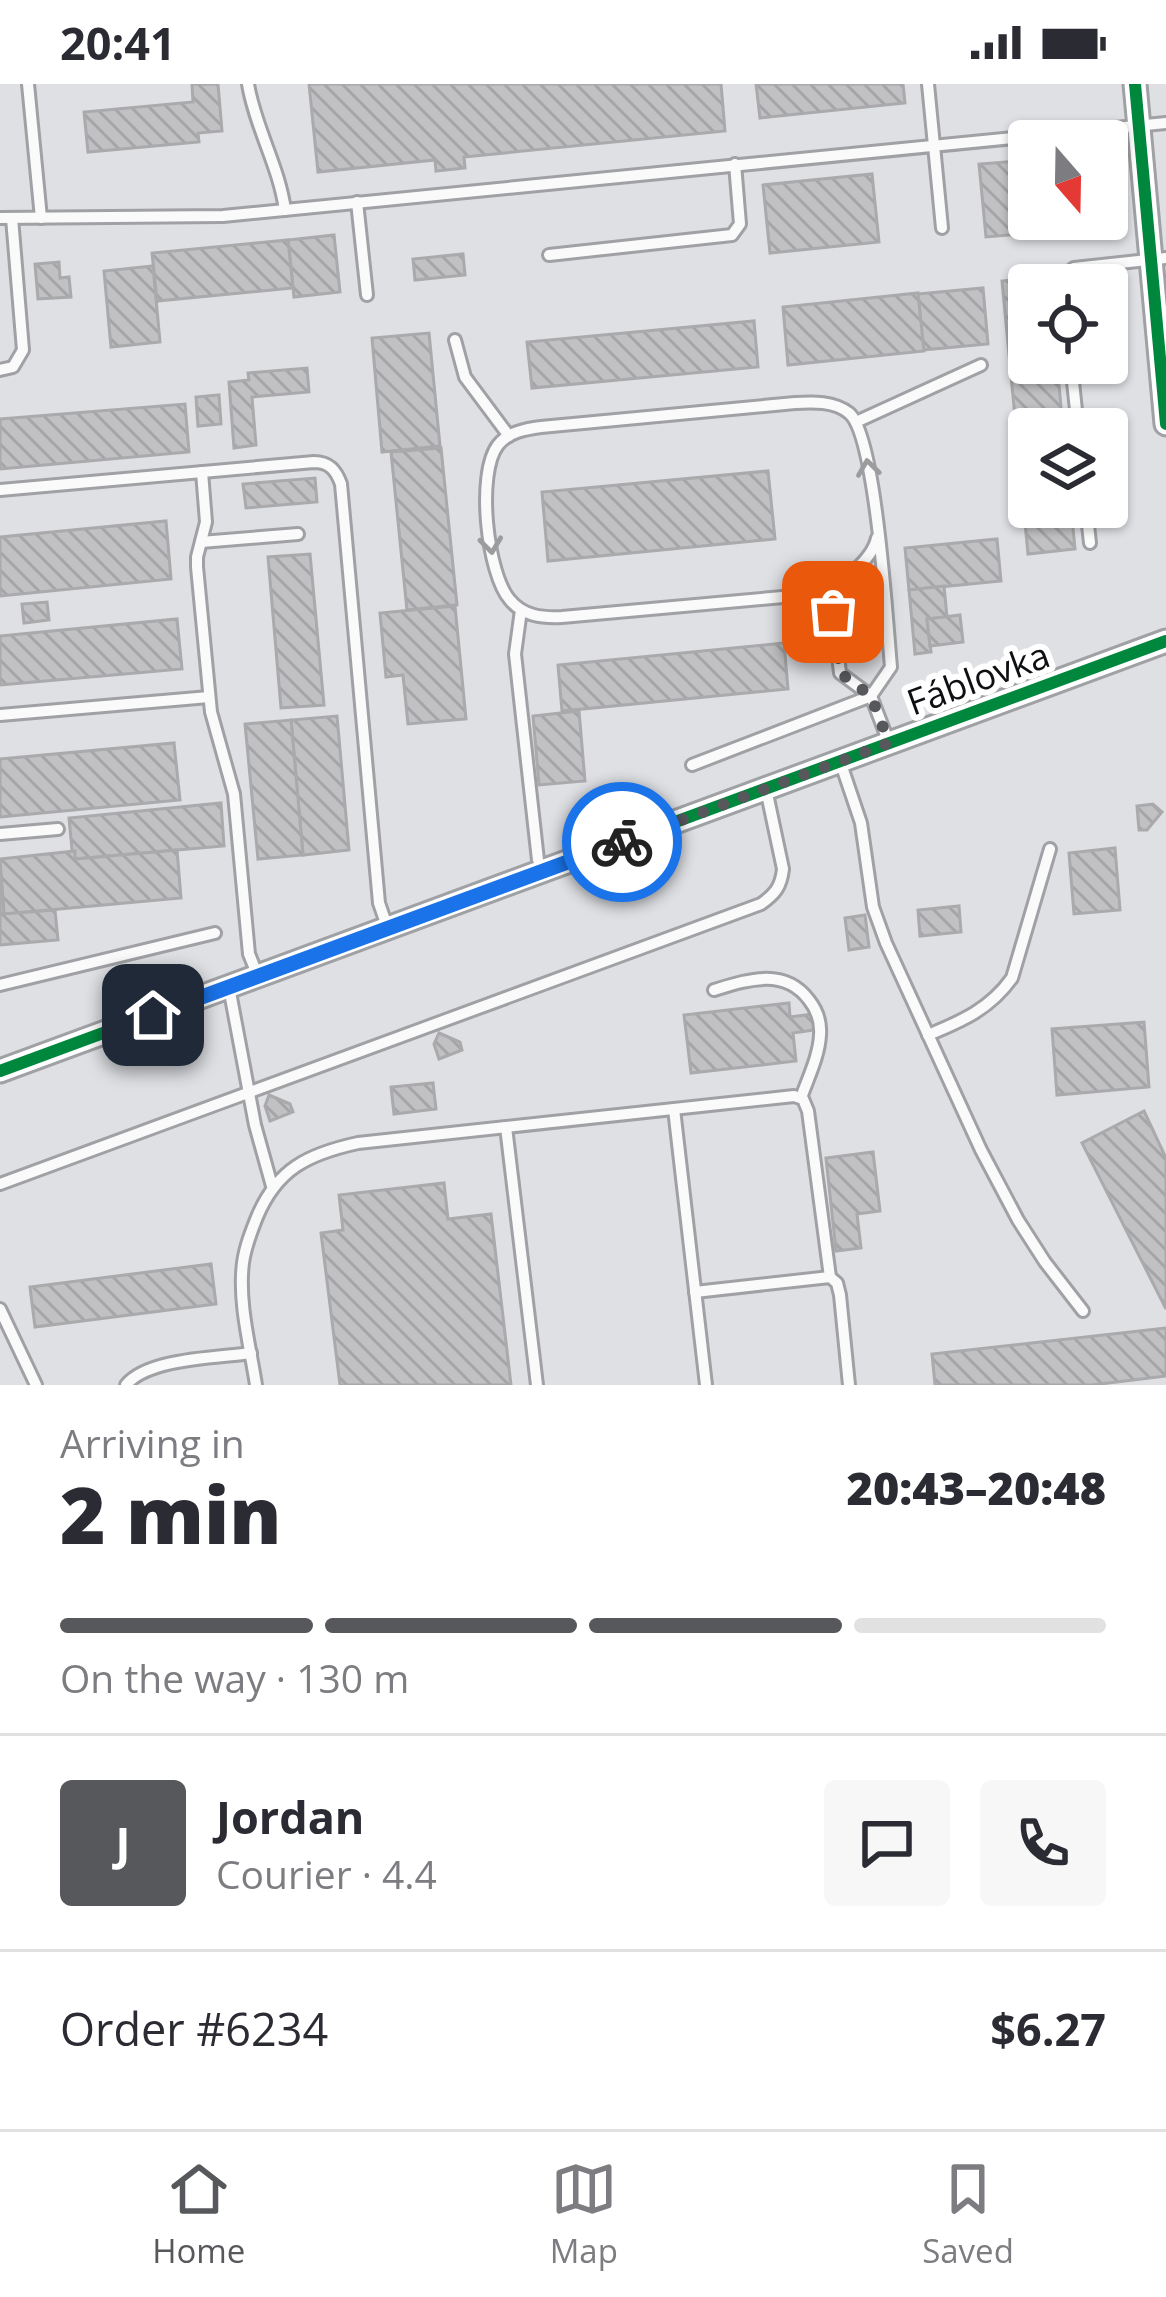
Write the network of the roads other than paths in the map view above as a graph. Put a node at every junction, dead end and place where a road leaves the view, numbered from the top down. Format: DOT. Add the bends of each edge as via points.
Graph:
graph roads {
  1 [pos="28,84"];
  2 [pos="248,84"];
  3 [pos="928,84"];
  4 [pos="1135,84"];
  5 [pos="1166,123"];
  6 [pos="1139,125"];
  7 [pos="934,144"];
  8 [pos="736,164"];
  9 [pos="357,202"];
  10 [pos="285,210"];
  11 [pos="6,218"];
  12 [pos="41,218"];
  13 [pos="942,228"];
  14 [pos="550,255"];
  15 [pos="1159,259"];
  16 [pos="1112,264"];
  17 [pos="367,295"];
  18 [pos="455,340"];
  19 [pos="982,364"];
  20 [pos="0,370"];
  21 [pos="856,422"];
  22 [pos="1166,424"];
  23 [pos="509,436"];
  24 [pos="202,472"];
  25 [pos="0,490"];
  26 [pos="1088,528"];
  27 [pos="298,534"];
  28 [pos="877,538"];
  29 [pos="201,542"];
  30 [pos="1090,543"];
  31 [pos="824,592"];
  32 [pos="521,610"];
  33 [pos="1166,640"];
  34 [pos="871,696"];
  35 [pos="209,697"];
  36 [pos="0,716"];
  37 [pos="889,743"];
  38 [pos="841,761"];
  39 [pos="692,765"];
  40 [pos="766,789"];
  41 [pos="58,829"];
  42 [pos="0,834"];
  43 [pos="1050,849"];
  44 [pos="538,860"];
  45 [pos="388,928"];
  46 [pos="215,933"];
  47 [pos="258,976"];
  48 [pos="0,985"];
  49 [pos="229,987"];
  50 [pos="714,990"];
  51 [pos="928,1035"];
  52 [pos="0,1070"];
  53 [pos="249,1092"];
  54 [pos="801,1098"];
  55 [pos="674,1109"];
  56 [pos="506,1127"];
  57 [pos="0,1184"];
  58 [pos="272,1186"];
  59 [pos="830,1277"];
  60 [pos="695,1292"];
  61 [pos="0,1310"];
  62 [pos="1083,1311"];
  63 [pos="251,1353"];
  64 [pos="36,1385"];
  65 [pos="126,1385"];
  66 [pos="256,1385"];
  67 [pos="537,1385"];
  68 [pos="706,1385"];
  69 [pos="849,1385"];
  1 -- 12 [label="lane"];
  2 -- 10 [label="lane"];
  3 -- 7 [label="lane"];
  4 -- 6 [label="street"];
  5 -- 6 [label="lane"];
  6 -- 7 [label="lane"];
  6 -- 15 [label="street"];
  7 -- 8 [label="lane"];
  7 -- 13 [label="lane"];
  8 -- 9 [label="lane"];
  8 -- 14 [label="lane" via="740,224 732,235"];
  9 -- 10 [label="lane"];
  9 -- 17 [label="lane"];
  10 -- 12 [label="lane"];
  11 -- 12 [label="lane"];
  11 -- 20 [label="lane" via="23,350 13,367"];
  15 -- 16 [label="lane"];
  15 -- 22 [label="street"];
  18 -- 23 [label="lane" via="465,377"];
  19 -- 21 [label="lane"];
  21 -- 23 [label="lane" via="814,402"];
  28 -- 21 [label="lane, one-way"];
  23 -- 32 [label="lane, one-way" via="493,454 487,506 497,578"];
  24 -- 25 [label="lane"];
  24 -- 29 [label="lane"];
  24 -- 45 [label="lane" via="314,462 338,475"];
  26 -- 30 [label="lane"];
  27 -- 29 [label="lane"];
  28 -- 31 [label="lane" via="870,555"];
  28 -- 34 [label="lane" via="891,668"];
  29 -- 35 [label="lane"];
  31 -- 32 [label="lane" via="554,618"];
  31 -- 34 [label="lane" via="840,673"];
  32 -- 44 [label="lane" via="515,654"];
  33 -- 37 [label="street, Fáblovka"];
  34 -- 37 [label="lane"];
  34 -- 39 [label="lane"];
  35 -- 36 [label="lane"];
  35 -- 47 [label="lane" via="234,794"];
  37 -- 38 [label="street, Fáblovka"];
  38 -- 40 [label="street, Fáblovka"];
  38 -- 51 [label="lane" via="861,823 873,907"];
  40 -- 45 [label="street, Fáblovka"];
  40 -- 53 [label="lane" via="783,869 775,894 761,904"];
  41 -- 42 [label="lane"];
  43 -- 51 [label="lane" via="1012,978 984,1008"];
  45 -- 47 [label="street, Fáblovka"];
  46 -- 48 [label="lane"];
  47 -- 49 [label="street, Fáblovka"];
  49 -- 52 [label="street, Fáblovka"];
  49 -- 53 [label="lane"];
  50 -- 54 [label="lane" via="763,978 805,994 820,1041"];
  51 -- 62 [label="lane" via="1018,1220"];
  53 -- 57 [label="lane"];
  53 -- 58 [label="lane"];
  54 -- 55 [label="lane"];
  54 -- 59 [label="lane"];
  55 -- 56 [label="lane"];
  55 -- 60 [label="lane"];
  56 -- 58 [label="lane" via="330,1149"];
  56 -- 67 [label="lane"];
  58 -- 63 [label="lane" via="242,1264"];
  59 -- 60 [label="lane"];
  59 -- 69 [label="lane"];
  60 -- 68 [label="lane"];
  61 -- 64 [label="lane"];
  63 -- 65 [label="lane" via="146,1369"];
  63 -- 66 [label="lane"];
}
